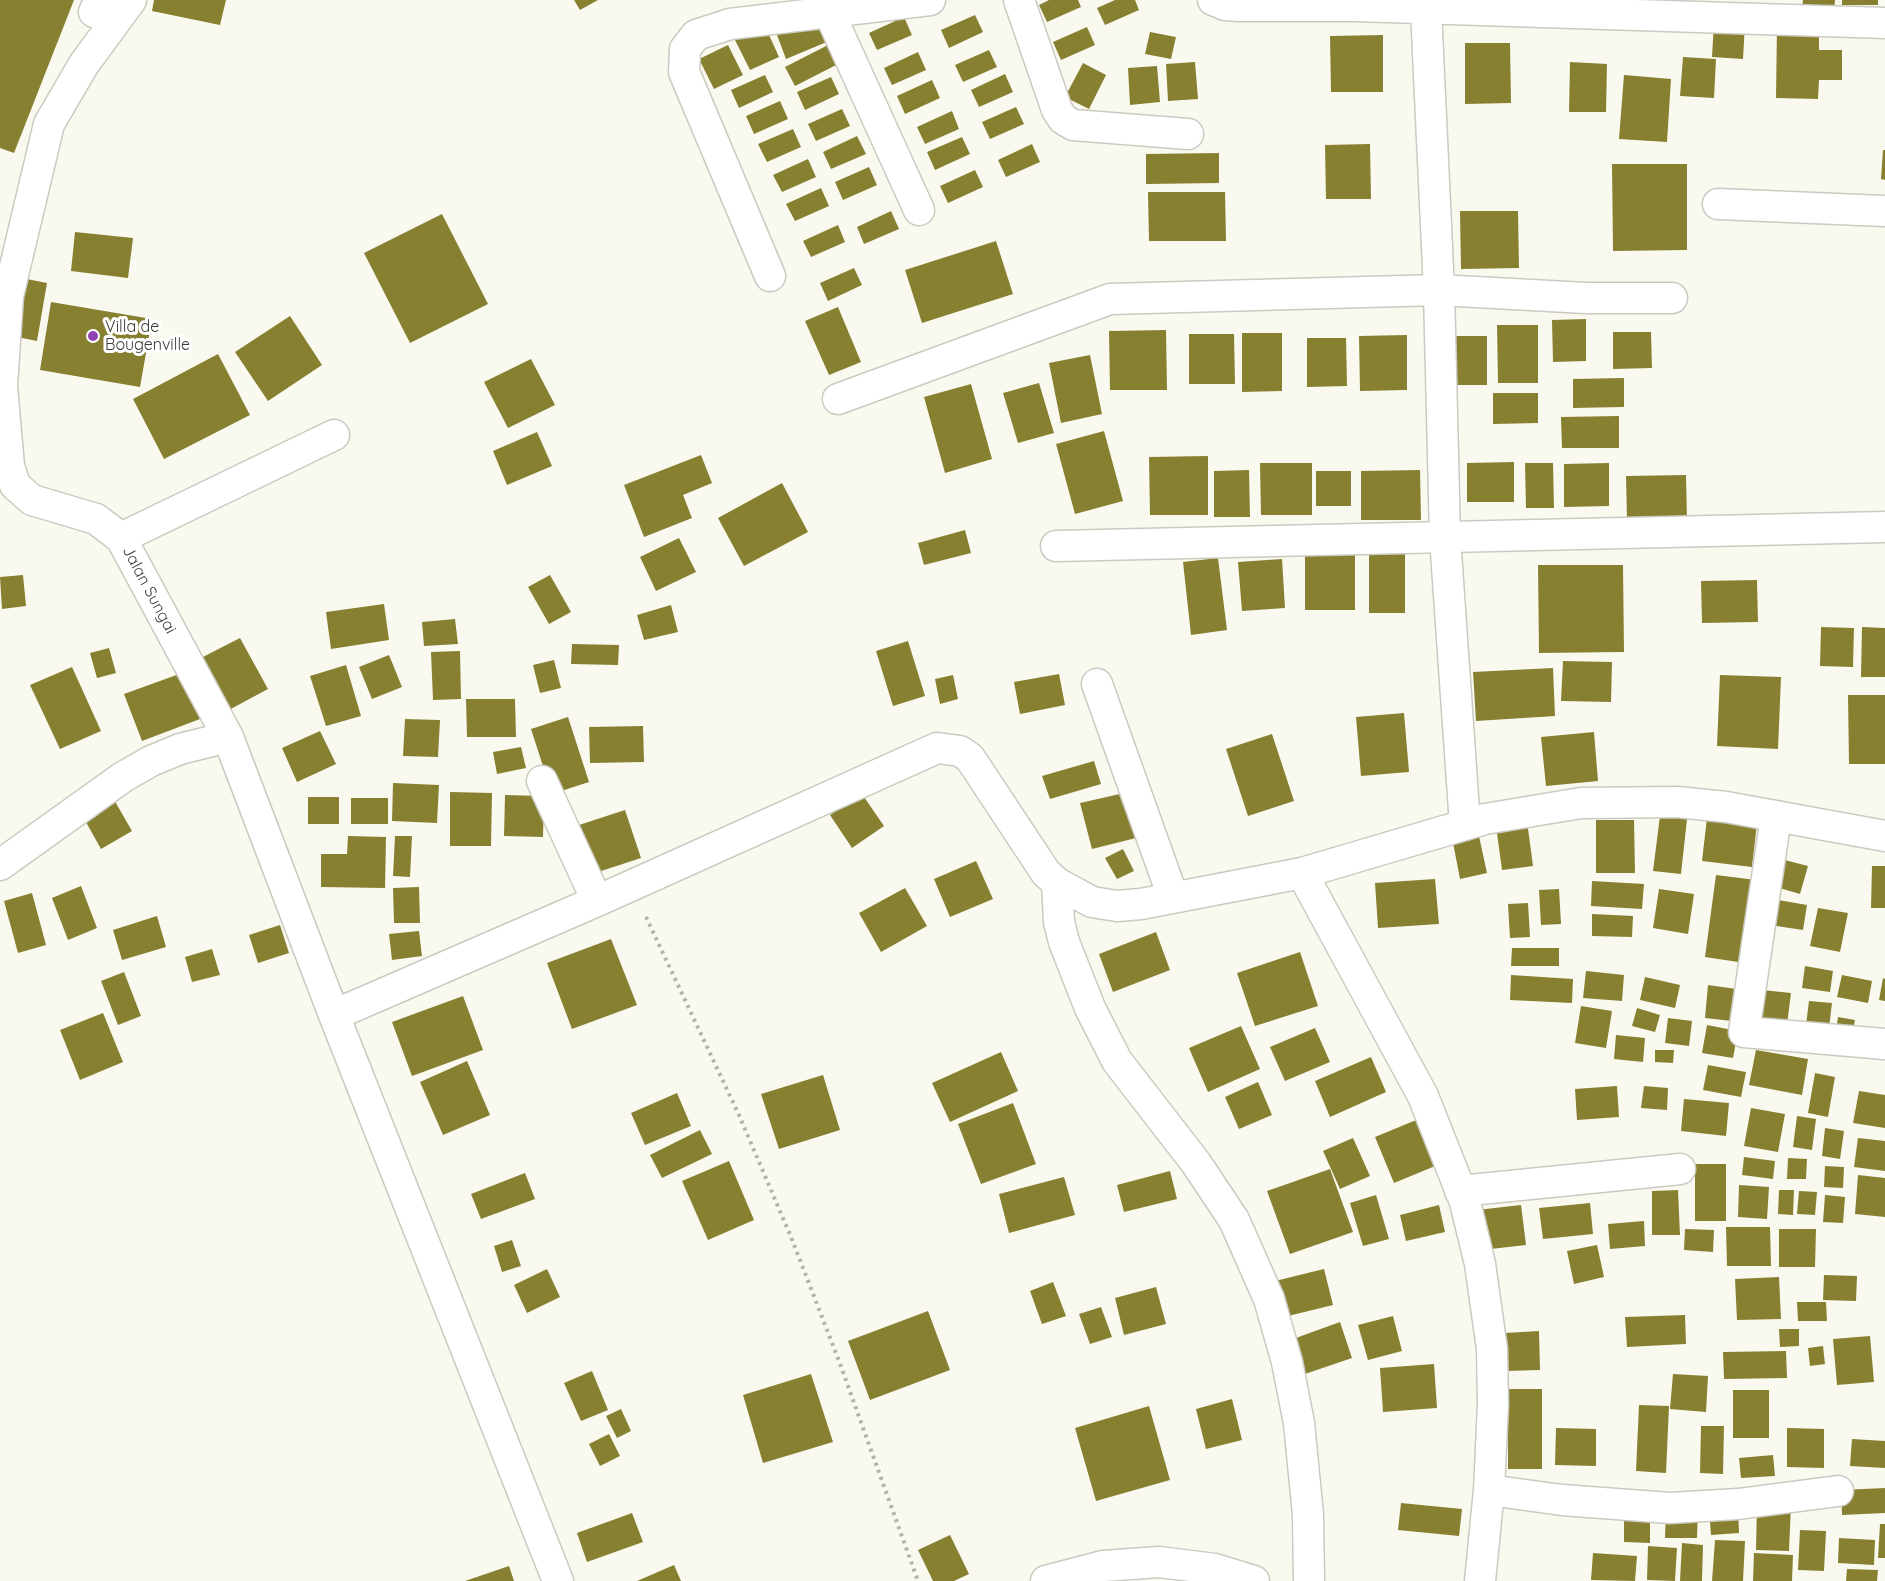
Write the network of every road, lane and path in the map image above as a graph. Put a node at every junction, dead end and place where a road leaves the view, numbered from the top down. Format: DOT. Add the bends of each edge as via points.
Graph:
graph roads {
  1 [pos="131,0"];
  2 [pos="930,0"];
  3 [pos="1019,0"];
  4 [pos="1213,0"];
  5 [pos="1355,3"];
  6 [pos="1426,10"];
  7 [pos="830,12"];
  8 [pos="1885,23"];
  9 [pos="1188,134"];
  10 [pos="1718,204"];
  11 [pos="919,210"];
  12 [pos="1885,211"];
  13 [pos="770,276"];
  14 [pos="1439,290"];
  15 [pos="1672,298"];
  16 [pos="838,399"];
  17 [pos="334,435"];
  18 [pos="1885,527"];
  19 [pos="121,538"];
  20 [pos="1445,538"];
  21 [pos="1056,546"];
  22 [pos="1097,684"];
  23 [pos="228,737"];
  24 [pos="542,781"];
  25 [pos="1776,817"];
  26 [pos="1465,825"];
  27 [pos="1885,836"];
  28 [pos="0,865"];
  29 [pos="1302,873"];
  30 [pos="1057,883"];
  31 [pos="631,886"];
  32 [pos="1173,897"];
  33 [pos="597,901"];
  34 [pos="334,1015"];
  35 [pos="1885,1044"];
  36 [pos="1680,1168"];
  37 [pos="1460,1191"];
  38 [pos="1489,1490"];
  39 [pos="1838,1491"];
  40 [pos="1240,1579"];
  41 [pos="558,1581"];
  42 [pos="918,1581"];
  43 [pos="1046,1581"];
  44 [pos="1309,1581"];
  45 [pos="1480,1581"];
  1 -- 19 [label="street, Jalan Sungai" via="84,63 49,124 8,296 2,386 9,466 15,485 32,500 96,519"];
  2 -- 7 [label="street"];
  3 -- 9 [label="street" via="1063,119 1073,125"];
  4 -- 5 [label="street" via="1225,5"];
  5 -- 6 [label="street"];
  6 -- 8 [label="street"];
  6 -- 14 [label="street"];
  7 -- 11 [label="street"];
  7 -- 13 [label="street" via="730,24 696,35 685,48 684,72"];
  10 -- 12 [label="street"];
  14 -- 15 [label="street"];
  14 -- 16 [label="street" via="1110,299"];
  14 -- 20 [label="street"];
  17 -- 19 [label="street"];
  18 -- 20 [label="street"];
  19 -- 23 [label="street, Jalan Sungai"];
  20 -- 21 [label="street"];
  20 -- 26 [label="street"];
  22 -- 32 [label="street"];
  23 -- 28 [label="street" via="180,749 132,772"];
  23 -- 34 [label="street, Jalan Sungai"];
  24 -- 33 [label="street"];
  25 -- 26 [label="street" via="1726,807 1629,801 1533,809"];
  25 -- 27 [label="street"];
  25 -- 35 [label="street" via="1744,1032"];
  26 -- 29 [label="street"];
  29 -- 32 [label="street"];
  29 -- 37 [label="street" via="1423,1096"];
  30 -- 31 [label="street" via="1046,873 970,758 960,751 937,748"];
  30 -- 32 [label="street" via="1092,902 1117,906"];
  30 -- 44 [label="street" via="1064,942 1090,1008 1117,1061 1234,1220 1269,1299 1299,1423 1308,1515"];
  31 -- 33 [label="street"];
  31 -- 42 [label="path" via="689,1005 787,1227"];
  33 -- 34 [label="street"];
  34 -- 41 [label="street, Jalan Sungai"];
  36 -- 37 [label="street"];
  37 -- 38 [label="street" via="1480,1264 1492,1349"];
  38 -- 39 [label="street" via="1670,1508"];
  38 -- 45 [label="street"];
  40 -- 43 [label="street" via="1187,1564 1131,1563"];
}
